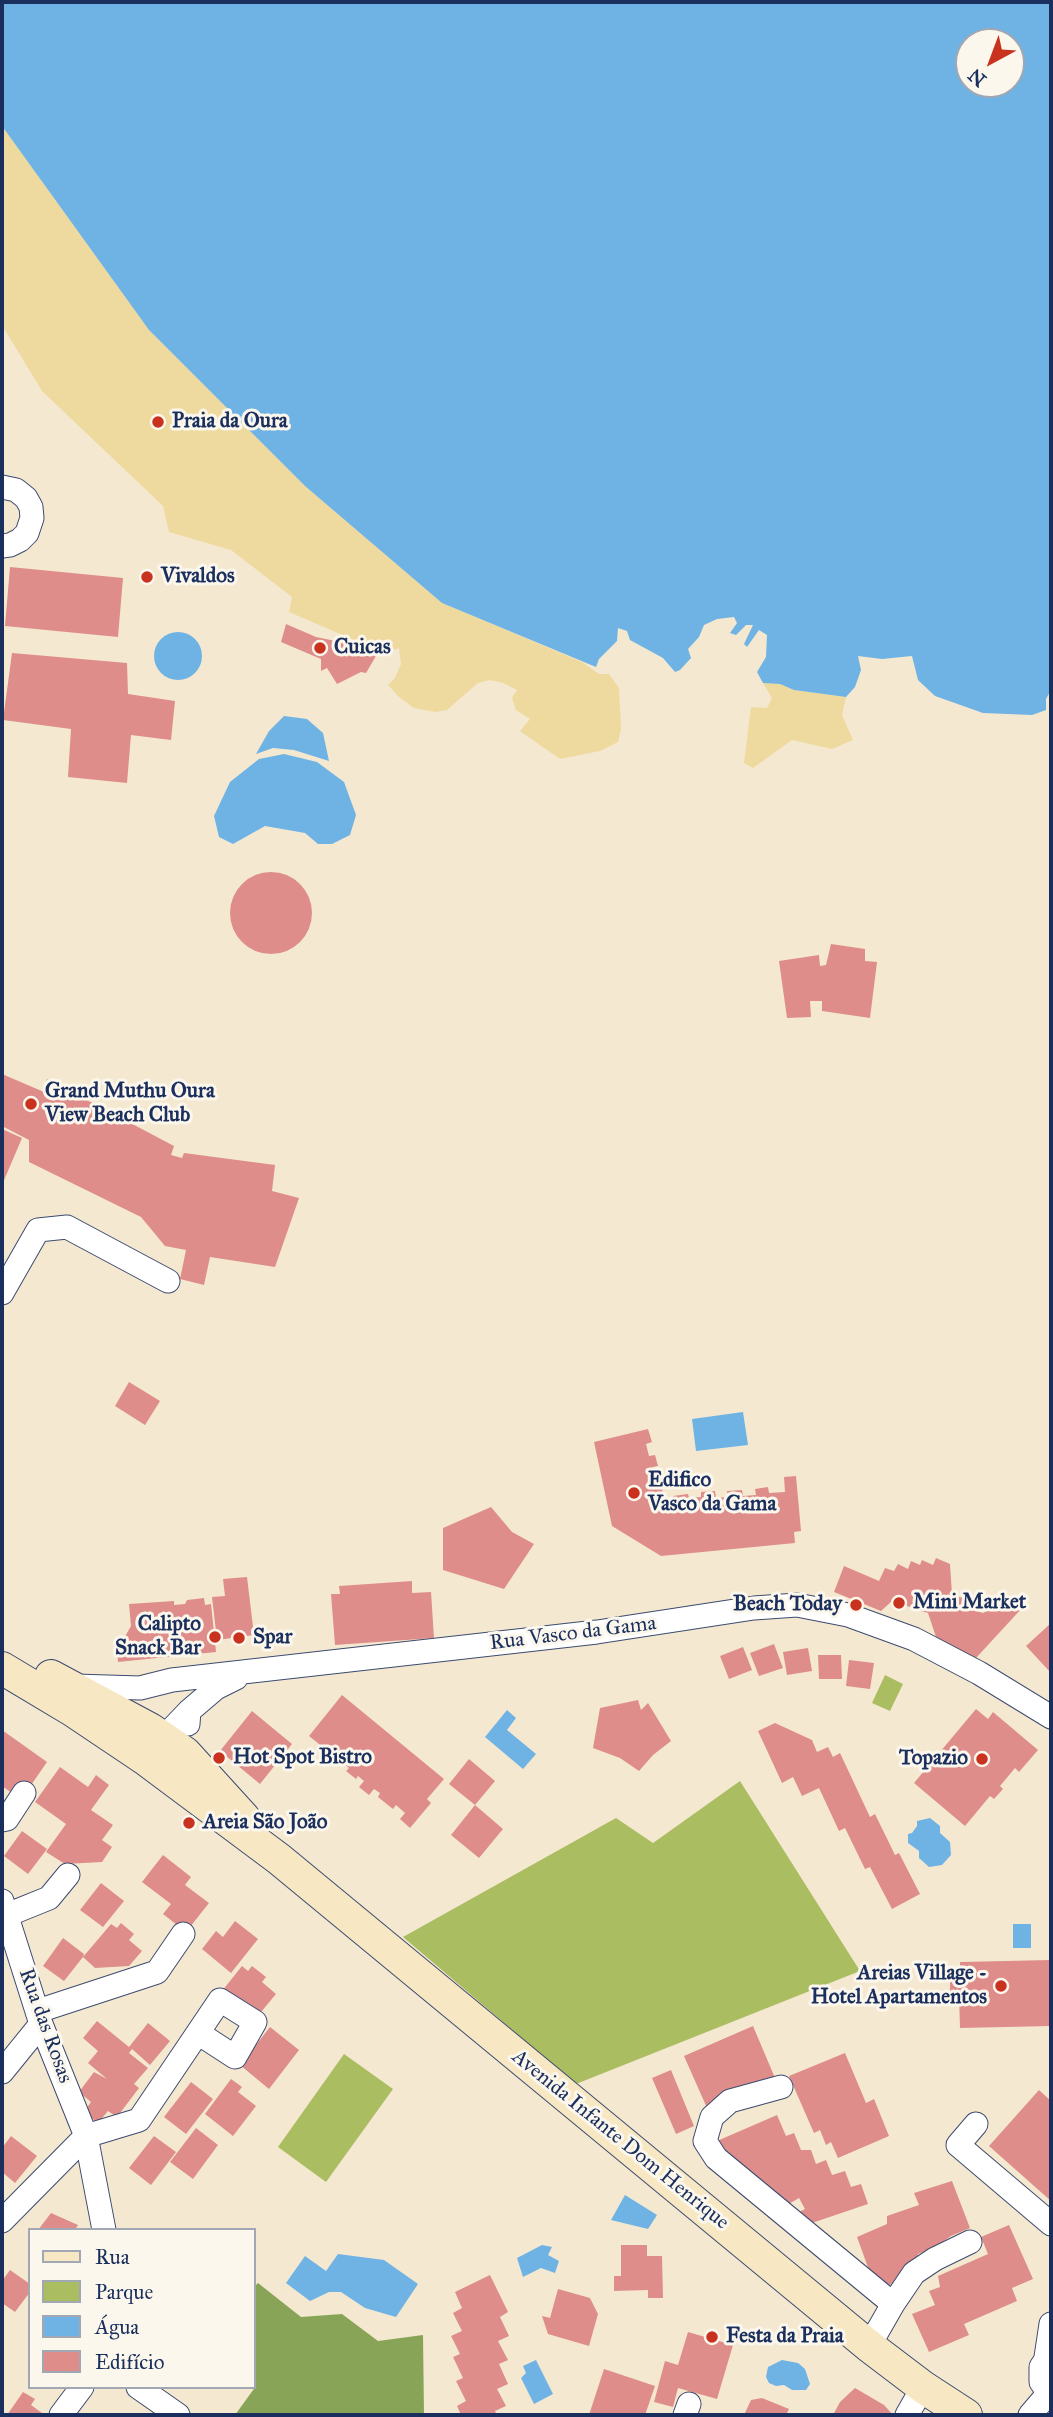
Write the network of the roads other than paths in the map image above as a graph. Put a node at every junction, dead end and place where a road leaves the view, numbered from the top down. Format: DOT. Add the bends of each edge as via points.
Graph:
graph roads {
  1 [pos="2,487"];
  2 [pos="2,545"];
  3 [pos="168,1281"];
  4 [pos="2,1293"];
  5 [pos="2,1661"];
  6 [pos="2,1668"];
  7 [pos="246,1673"];
  8 [pos="140,1688"];
  9 [pos="62,1692"];
  10 [pos="189,1711"];
  11 [pos="1051,1717"];
  12 [pos="148,1732"];
  13 [pos="194,1762"];
  14 [pos="24,1793"];
  15 [pos="222,1818"];
  16 [pos="2,1820"];
  17 [pos="279,1859"];
  18 [pos="68,1875"];
  19 [pos="3,1911"];
  20 [pos="183,1934"];
  21 [pos="39,2017"];
  22 [pos="198,2033"];
  23 [pos="2,2072"];
  24 [pos="781,2087"];
  25 [pos="976,2124"];
  26 [pos="86,2136"];
  27 [pos="2,2221"];
  28 [pos="1051,2224"];
  29 [pos="104,2228"];
  30 [pos="970,2242"];
  31 [pos="893,2304"];
  32 [pos="1051,2324"];
  33 [pos="869,2346"];
  34 [pos="1048,2354"];
  35 [pos="923,2387"];
  36 [pos="80,2389"];
  37 [pos="141,2389"];
  38 [pos="1050,2395"];
  39 [pos="61,2415"];
  40 [pos="178,2415"];
  41 [pos="907,2415"];
  42 [pos="966,2415"];
  43 [pos="1030,2415"];
  1 -- 2 [label="street" via="26,498 32,517 20,540"];
  3 -- 4 [label="street" via="67,1227 38,1230"];
  5 -- 9 [label="street, Avenida Infante Dom Henrique" via="41,1672"];
  6 -- 9 [label="street, Avenida Infante Dom Henrique"];
  7 -- 8 [label="street, Rua Vasco da Gama"];
  7 -- 10 [label="street"];
  7 -- 11 [label="street, Rua Vasco da Gama" via="797,1605 848,1615 914,1639"];
  8 -- 9 [label="street, Rua Vasco da Gama"];
  8 -- 12 [label="street" via="135,1712"];
  9 -- 12 [label="street, Avenida Infante Dom Henrique"];
  9 -- 15 [label="street, Avenida Infante Dom Henrique"];
  10 -- 12 [label="street" via="169,1732"];
  10 -- 13 [label="street" via="187,1731"];
  12 -- 13 [label="street, Avenida Infante Dom Henrique"];
  12 -- 15 [label="street" via="210,1796"];
  13 -- 17 [label="street, Avenida Infante Dom Henrique"];
  14 -- 16 [label="street"];
  15 -- 17 [label="street, Avenida Infante Dom Henrique"];
  17 -- 33 [label="street, Avenida Infante Dom Henrique"];
  18 -- 19 [label="street" via="48,1898"];
  19 -- 21 [label="street, Rua das Rosas"];
  20 -- 21 [label="street" via="157,1972"];
  21 -- 23 [label="street"];
  21 -- 26 [label="street, Rua das Rosas"];
  22 -- 26 [label="street" via="139,2120"];
  24 -- 31 [label="street" via="730,2101 712,2118 705,2141 716,2158"];
  25 -- 28 [label="street" via="958,2145"];
  26 -- 27 [label="street"];
  26 -- 29 [label="street, Rua das Rosas"];
  30 -- 31 [label="street" via="914,2273"];
  31 -- 33 [label="street"];
  32 -- 34 [label="street"];
  33 -- 35 [label="street, Avenida Infante Dom Henrique"];
  34 -- 38 [label="street" via="1041,2367 1041,2382"];
  35 -- 41 [label="street"];
  35 -- 42 [label="street, Avenida Infante Dom Henrique"];
  36 -- 39 [label="street"];
  37 -- 40 [label="street"];
  38 -- 43 [label="street"];
}
